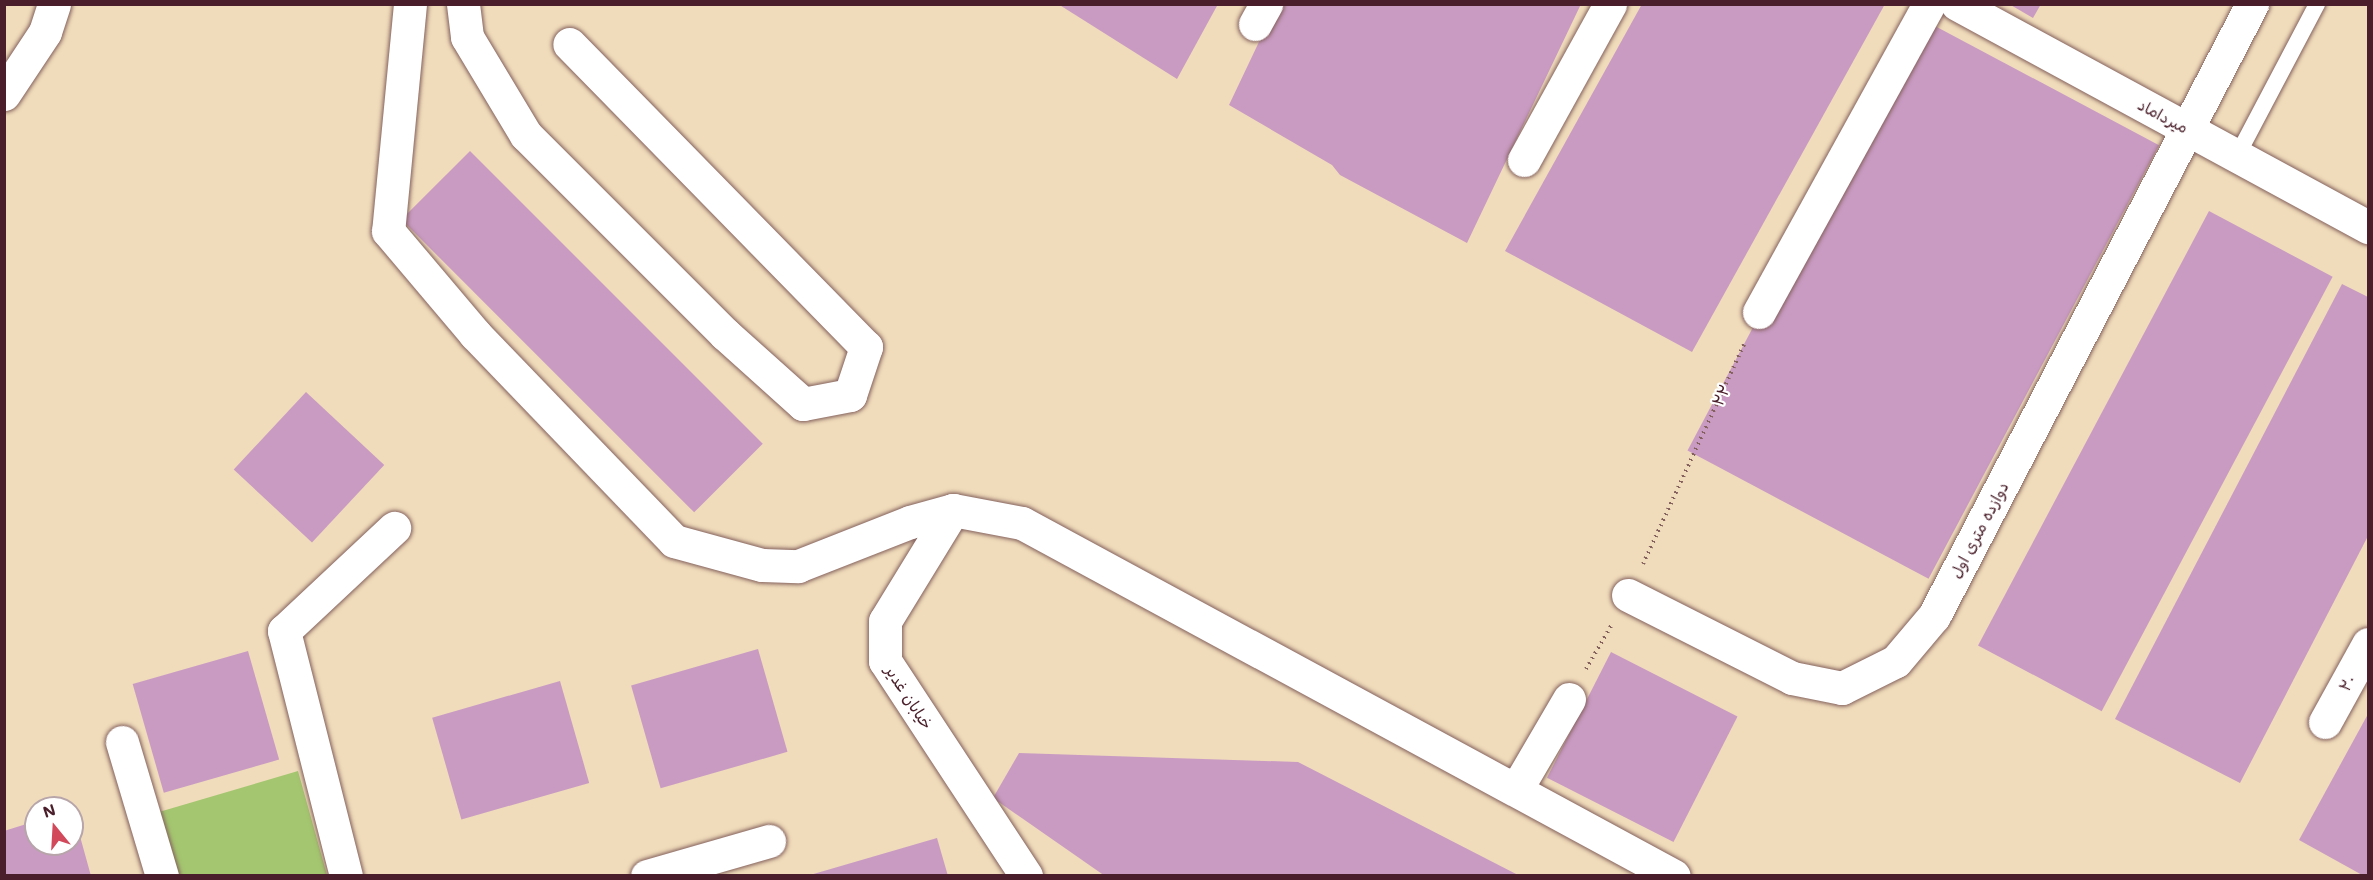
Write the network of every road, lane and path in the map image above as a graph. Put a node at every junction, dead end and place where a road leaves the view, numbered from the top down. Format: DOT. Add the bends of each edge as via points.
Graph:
graph roads {
  1 [pos="54,4"];
  2 [pos="410,4"];
  3 [pos="463,4"];
  4 [pos="1610,4"];
  5 [pos="1929,4"];
  6 [pos="1957,4"];
  7 [pos="2252,4"];
  8 [pos="2317,4"];
  9 [pos="569,44"];
  10 [pos="4,94"];
  11 [pos="2190,131"];
  12 [pos="2237,156"];
  13 [pos="1524,160"];
  14 [pos="2368,227"];
  15 [pos="1759,312"];
  16 [pos="953,510"];
  17 [pos="394,528"];
  18 [pos="1628,596"];
  19 [pos="2368,644"];
  20 [pos="1569,699"];
  21 [pos="2325,722"];
  22 [pos="122,742"];
  23 [pos="1517,788"];
  24 [pos="769,841"];
  25 [pos="162,876"];
  26 [pos="346,876"];
  27 [pos="647,876"];
  28 [pos="1026,876"];
  29 [pos="1674,876"];
  1 -- 10 [label="street" via="45,32"];
  2 -- 16 [label="street" via="388,231 475,334 674,541 762,565 798,566 910,522"];
  3 -- 9 [label="street" via="467,37 526,135 725,334 803,404 850,395 866,347"];
  4 -- 13 [label="street"];
  5 -- 15 [label="street"];
  6 -- 11 [label="street, میرداماد"];
  7 -- 11 [label="street, دوازده متری اول"];
  8 -- 12 [label="lane"];
  11 -- 12 [label="street, میرداماد"];
  11 -- 18 [label="street, دوازده متری اول" via="1934,616 1896,661 1842,688 1792,678"];
  12 -- 14 [label="street, میرداماد"];
  15 -- 18 [label="path, ۲۲"];
  16 -- 23 [label="street" via="1022,523"];
  16 -- 28 [label="street, خیابان غدیر" via="885,621 885,661"];
  17 -- 26 [label="street" via="284,631"];
  18 -- 20 [label="path, ۲۲"];
  19 -- 21 [label="street, ۲۰"];
  20 -- 23 [label="street"];
  22 -- 25 [label="street"];
  23 -- 29 [label="street"];
  24 -- 27 [label="street"];
}
